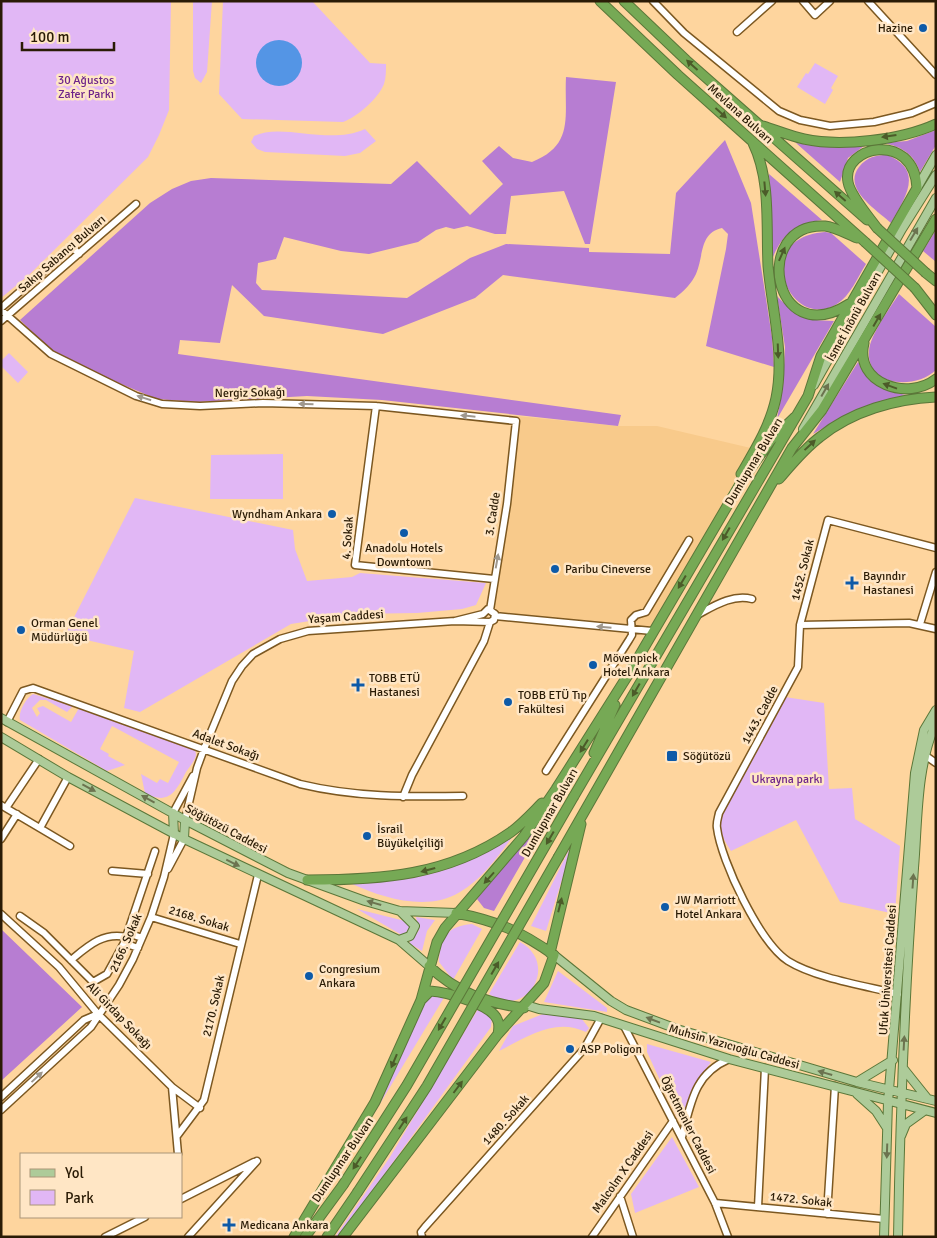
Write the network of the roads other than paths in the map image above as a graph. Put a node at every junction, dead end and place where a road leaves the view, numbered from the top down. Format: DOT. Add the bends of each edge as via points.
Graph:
graph roads {
  1 [pos="593,1"];
  2 [pos="600,1"];
  3 [pos="624,1"];
  4 [pos="653,1"];
  5 [pos="772,1"];
  6 [pos="803,1"];
  7 [pos="830,1"];
  8 [pos="868,1"];
  9 [pos="737,32"];
  10 [pos="633,34"];
  11 [pos="936,75"];
  12 [pos="936,103"];
  13 [pos="936,124"];
  14 [pos="759,125"];
  15 [pos="753,143"];
  16 [pos="936,155"];
  17 [pos="936,175"];
  18 [pos="917,188"];
  19 [pos="936,198"];
  20 [pos="136,204"];
  21 [pos="936,219"];
  22 [pos="877,228"];
  23 [pos="865,242"];
  24 [pos="71,246"];
  25 [pos="79,254"];
  26 [pos="62,255"];
  27 [pos="926,273"];
  28 [pos="936,276"];
  29 [pos="936,281"];
  30 [pos="915,288"];
  31 [pos="849,304"];
  32 [pos="936,306"];
  33 [pos="1,309"];
  34 [pos="936,315"];
  35 [pos="4,319"];
  36 [pos="865,341"];
  37 [pos="936,379"];
  38 [pos="808,396"];
  39 [pos="936,397"];
  40 [pos="376,406"];
  41 [pos="795,417"];
  42 [pos="516,421"];
  43 [pos="792,448"];
  44 [pos="766,494"];
  45 [pos="689,540"];
  46 [pos="708,541"];
  47 [pos="936,548"];
  48 [pos="936,572"];
  49 [pos="494,579"];
  50 [pos="752,599"];
  51 [pos="490,610"];
  52 [pos="495,616"];
  53 [pos="696,616"];
  54 [pos="486,619"];
  55 [pos="920,624"];
  56 [pos="800,625"];
  57 [pos="630,629"];
  58 [pos="936,629"];
  59 [pos="652,631"];
  60 [pos="628,675"];
  61 [pos="936,710"];
  62 [pos="4,720"];
  63 [pos="936,723"];
  64 [pos="1,737"];
  65 [pos="204,749"];
  66 [pos="921,753"];
  67 [pos="39,759"];
  68 [pos="936,763"];
  69 [pos="197,768"];
  70 [pos="546,771"];
  71 [pos="68,777"];
  72 [pos="556,790"];
  73 [pos="463,796"];
  74 [pos="574,796"];
  75 [pos="403,797"];
  76 [pos="4,806"];
  77 [pos="585,811"];
  78 [pos="173,813"];
  79 [pos="17,814"];
  80 [pos="184,820"];
  81 [pos="40,828"];
  82 [pos="174,834"];
  83 [pos="1,839"];
  84 [pos="184,839"];
  85 [pos="70,846"];
  86 [pos="155,852"];
  87 [pos="112,871"];
  88 [pos="148,874"];
  89 [pos="258,875"];
  90 [pos="164,877"];
  91 [pos="307,880"];
  92 [pos="400,911"];
  93 [pos="456,913"];
  94 [pos="1,914"];
  95 [pos="20,916"];
  96 [pos="150,917"];
  97 [pos="126,938"];
  98 [pos="142,938"];
  99 [pos="399,940"];
  100 [pos="240,944"];
  101 [pos="138,948"];
  102 [pos="552,954"];
  103 [pos="71,960"];
  104 [pos="428,966"];
  105 [pos="898,994"];
  106 [pos="907,996"];
  107 [pos="421,1000"];
  108 [pos="525,1006"];
  109 [pos="98,1014"];
  110 [pos="602,1018"];
  111 [pos="624,1026"];
  112 [pos="498,1034"];
  113 [pos="729,1059"];
  114 [pos="893,1060"];
  115 [pos="765,1068"];
  116 [pos="903,1068"];
  117 [pos="857,1082"];
  118 [pos="835,1086"];
  119 [pos="172,1087"];
  120 [pos="889,1090"];
  121 [pos="901,1092"];
  122 [pos="856,1093"];
  123 [pos="1,1096"];
  124 [pos="932,1100"];
  125 [pos="888,1102"];
  126 [pos="900,1104"];
  127 [pos="200,1108"];
  128 [pos="1,1110"];
  129 [pos="924,1111"];
  130 [pos="936,1114"];
  131 [pos="673,1121"];
  132 [pos="887,1129"];
  133 [pos="177,1136"];
  134 [pos="682,1137"];
  135 [pos="900,1138"];
  136 [pos="178,1153"];
  137 [pos="620,1196"];
  138 [pos="182,1198"];
  139 [pos="715,1203"];
  140 [pos="758,1207"];
  141 [pos="827,1214"];
  142 [pos="143,1218"];
  143 [pos="884,1219"];
  144 [pos="421,1234"];
  145 [pos="105,1237"];
  146 [pos="188,1237"];
  147 [pos="294,1237"];
  148 [pos="305,1237"];
  149 [pos="327,1237"];
  150 [pos="343,1237"];
  151 [pos="592,1237"];
  152 [pos="633,1237"];
  153 [pos="728,1237"];
  154 [pos="884,1237"];
  155 [pos="898,1237"];
  1 -- 10 [label="highway"];
  2 -- 10 [label="highway, Mevlana Bulvarı"];
  14 -- 3 [label="highway, Mevlana Bulvarı, one-way"];
  4 -- 12 [label="street" via="684,33 779,111 800,120 830,126 874,122 912,113"];
  5 -- 9 [label="street"];
  6 -- 7 [label="street" via="815,15"];
  8 -- 11 [label="street"];
  10 -- 15 [label="highway, Mevlana Bulvarı, one-way"];
  13 -- 14 [label="highway, one-way" via="909,134 838,142 802,138"];
  22 -- 14 [label="highway, Mevlana Bulvarı, one-way"];
  15 -- 23 [label="highway, Mevlana Bulvarı"];
  15 -- 46 [label="highway, one-way" via="759,155 766,192 769,269 777,326 778,383 768,424 720,510"];
  16 -- 18 [label="main road"];
  17 -- 38 [label="main road, İsmet İnönü Bulvarı"];
  18 -- 22 [label="highway" via="913,168 906,158 895,152 875,150 858,157 848,173 848,185"];
  18 -- 31 [label="highway, Dumlupınar Bulvarı"];
  43 -- 19 [label="main road, İsmet İnönü Bulvarı, one-way"];
  20 -- 25 [label="street, Sakıp Sabancı Bulvarı"];
  36 -- 21 [label="highway, Dumlupınar Bulvarı, one-way"];
  22 -- 27 [label="highway, bridge"];
  23 -- 30 [label="highway, Mevlana Bulvarı, bridge"];
  31 -- 23 [label="highway, one-way" via="830,314 813,315 797,309 782,292 778,262 794,237 816,227 834,228"];
  24 -- 25 [label="street"];
  25 -- 35 [label="street, Sakıp Sabancı Bulvarı"];
  26 -- 33 [label="street, Sakıp Sabancı Bulvarı"];
  27 -- 28 [label="highway"];
  27 -- 29 [label="highway"];
  30 -- 32 [label="highway"];
  30 -- 34 [label="highway"];
  31 -- 38 [label="highway, Dumlupınar Bulvarı" via="821,356"];
  33 -- 35 [label="street, Nergiz Sokağı"];
  40 -- 35 [label="street, Nergiz Sokağı, one-way" via="162,404 136,396 51,354"];
  37 -- 36 [label="highway, one-way" via="922,387 907,390 883,384 866,367"];
  36 -- 43 [label="highway, Dumlupınar Bulvarı" via="822,410"];
  38 -- 41 [label="highway, Dumlupınar Bulvarı"];
  44 -- 39 [label="highway, one-way" via="808,447 846,420 893,402"];
  42 -- 40 [label="street, Nergiz Sokağı, one-way"];
  40 -- 49 [label="street, 4. Sokak" via="355,565"];
  41 -- 46 [label="highway" via="771,440 743,479"];
  41 -- 74 [label="highway, Dumlupınar Bulvarı, one-way"];
  49 -- 42 [label="street, 3. Cadde, one-way" via="507,504"];
  43 -- 44 [label="highway, Dumlupınar Bulvarı"];
  44 -- 53 [label="highway, Dumlupınar Bulvarı"];
  45 -- 57 [label="street" via="646,612 631,620"];
  46 -- 59 [label="highway, one-way"];
  47 -- 56 [label="street, 1452. Sokak" via="828,520"];
  48 -- 55 [label="street"];
  49 -- 51 [label="street, 3. Cadde"];
  50 -- 53 [label="street" via="734,598"];
  51 -- 52 [label="street"];
  51 -- 54 [label="street, Yaşam Caddesi"];
  52 -- 54 [label="street"];
  57 -- 52 [label="street, one-way"];
  53 -- 77 [label="highway, Dumlupınar Bulvarı"];
  54 -- 65 [label="street, Yaşam Caddesi" via="308,631 280,639 242,666 232,681"];
  54 -- 75 [label="street" via="484,640"];
  55 -- 56 [label="street"];
  55 -- 58 [label="street"];
  56 -- 105 [label="street, 1443. Cadde" via="798,667 718,813 716,827 720,844 744,901 782,956 822,974"];
  57 -- 59 [label="street"];
  57 -- 70 [label="street" via="632,635"];
  59 -- 60 [label="highway"];
  60 -- 72 [label="highway, one-way"];
  60 -- 74 [label="highway"];
  61 -- 66 [label="main road, Ufuk Üniversitesi Caddesi" via="924,730"];
  62 -- 65 [label="street, Adalet Sokağı" via="23,691 32,688"];
  78 -- 62 [label="main road, Söğütözü Caddesi, one-way"];
  63 -- 66 [label="main road, Ufuk Üniversitesi Caddesi"];
  64 -- 67 [label="main road, Söğütözü Caddesi"];
  65 -- 69 [label="street, Yaşam Caddesi"];
  65 -- 75 [label="street, Adalet Sokağı" via="320,789"];
  66 -- 68 [label="street"];
  66 -- 105 [label="main road, Ufuk Üniversitesi Caddesi"];
  106 -- 66 [label="main road, Ufuk Üniversitesi Caddesi, one-way"];
  67 -- 71 [label="main road, Söğütözü Caddesi"];
  67 -- 76 [label="street"];
  69 -- 78 [label="street, Yaşam Caddesi"];
  69 -- 80 [label="street, Yaşam Caddesi"];
  71 -- 81 [label="street"];
  71 -- 82 [label="main road, Söğütözü Caddesi, one-way"];
  72 -- 91 [label="highway, one-way" via="512,831 460,859 389,878"];
  72 -- 93 [label="highway, Dumlupınar Bulvarı, one-way" via="518,842"];
  73 -- 75 [label="street, Adalet Sokağı"];
  74 -- 148 [label="highway, Dumlupınar Bulvarı, one-way, bridge" via="407,1085 343,1185"];
  76 -- 79 [label="street"];
  102 -- 77 [label="highway, Dumlupınar Bulvarı, one-way"];
  149 -- 77 [label="highway, Dumlupınar Bulvarı, one-way, bridge" via="426,1086"];
  78 -- 80 [label="main road, Söğütözü Caddesi"];
  78 -- 82 [label="main road"];
  79 -- 81 [label="street"];
  79 -- 83 [label="street"];
  80 -- 84 [label="main road"];
  80 -- 91 [label="main road, Söğütözü Caddesi" via="270,865"];
  81 -- 85 [label="street"];
  82 -- 84 [label="main road, Söğütözü Caddesi"];
  82 -- 90 [label="street, 2166. Sokak"];
  84 -- 89 [label="main road, Söğütözü Caddesi, one-way"];
  84 -- 90 [label="street, 2166. Sokak"];
  86 -- 88 [label="street"];
  87 -- 88 [label="street"];
  88 -- 97 [label="street"];
  89 -- 99 [label="main road, Söğütözü Caddesi"];
  89 -- 100 [label="street, 2170. Sokak"];
  90 -- 96 [label="street, 2166. Sokak"];
  92 -- 91 [label="main road, Söğütözü Caddesi, one-way"];
  92 -- 93 [label="main road, Söğütözü Caddesi"];
  92 -- 99 [label="main road" via="415,926 410,936"];
  93 -- 102 [label="highway" via="507,926"];
  93 -- 104 [label="highway, Dumlupınar Bulvarı" via="437,942"];
  94 -- 109 [label="street, Ali Girdap Sokağı" via="59,967"];
  95 -- 103 [label="street" via="44,933"];
  96 -- 98 [label="street, 2166. Sokak"];
  96 -- 100 [label="street, 2168. Sokak"];
  97 -- 98 [label="street"];
  97 -- 101 [label="street"];
  97 -- 103 [label="street" via="110,935 100,938"];
  97 -- 103 [label="street" via="106,974 93,982"];
  98 -- 101 [label="street, 2166. Sokak"];
  99 -- 104 [label="main road, Söğütözü Caddesi"];
  100 -- 127 [label="street, 2170. Sokak"];
  101 -- 109 [label="street, 2166. Sokak" via="119,985"];
  102 -- 108 [label="highway, Dumlupınar Bulvarı" via="544,983"];
  117 -- 102 [label="main road, Muhsin Yazıcıoğlu Caddesi, one-way" via="677,1029 626,1010 611,1002"];
  104 -- 107 [label="highway, Dumlupınar Bulvarı"];
  104 -- 108 [label="highway" via="468,994 489,1002"];
  105 -- 106 [label="main road"];
  105 -- 114 [label="main road, Ufuk Üniversitesi Caddesi"];
  116 -- 106 [label="main road, Ufuk Üniversitesi Caddesi, one-way"];
  107 -- 112 [label="highway" via="430,990 467,1000 492,1012 499,1025"];
  107 -- 147 [label="highway, Dumlupınar Bulvarı, one-way" via="375,1102"];
  108 -- 110 [label="main road, Muhsin Yazıcıoğlu Caddesi"];
  108 -- 112 [label="highway, Dumlupınar Bulvarı"];
  109 -- 119 [label="street, Ali Girdap Sokağı"];
  109 -- 123 [label="street" via="84,1020"];
  128 -- 109 [label="street, 2166. Sokak, one-way" via="91,1027"];
  110 -- 111 [label="main road, Muhsin Yazıcıoğlu Caddesi"];
  110 -- 144 [label="street, 1480. Sokak" via="584,1049"];
  111 -- 113 [label="main road, Muhsin Yazıcıoğlu Caddesi"];
  111 -- 131 [label="street, Öğretmenler Caddesi"];
  150 -- 112 [label="highway, Dumlupınar Bulvarı, one-way"];
  113 -- 115 [label="main road, Muhsin Yazıcıoğlu Caddesi"];
  113 -- 134 [label="street" via="715,1064 702,1077"];
  114 -- 117 [label="main road"];
  114 -- 120 [label="main road, Ufuk Üniversitesi Caddesi"];
  115 -- 118 [label="main road, Muhsin Yazıcıoğlu Caddesi"];
  115 -- 140 [label="street"];
  116 -- 121 [label="main road, Ufuk Üniversitesi Caddesi"];
  116 -- 124 [label="main road"];
  117 -- 120 [label="main road, Muhsin Yazıcıoğlu Caddesi"];
  118 -- 122 [label="main road, Muhsin Yazıcıoğlu Caddesi"];
  118 -- 141 [label="street"];
  119 -- 127 [label="street, Ali Girdap Sokağı"];
  119 -- 133 [label="street"];
  120 -- 121 [label="main road, Muhsin Yazıcıoğlu Caddesi"];
  120 -- 125 [label="main road, Ufuk Üniversitesi Caddesi"];
  121 -- 124 [label="main road, Muhsin Yazıcıoğlu Caddesi"];
  121 -- 126 [label="main road, Ufuk Üniversitesi Caddesi"];
  122 -- 125 [label="main road, Muhsin Yazıcıoğlu Caddesi"];
  122 -- 132 [label="main road" via="876,1111"];
  125 -- 126 [label="main road, Muhsin Yazıcıoğlu Caddesi"];
  125 -- 132 [label="main road, Ufuk Üniversitesi Caddesi"];
  126 -- 129 [label="main road, Muhsin Yazıcıoğlu Caddesi"];
  126 -- 135 [label="main road, Ufuk Üniversitesi Caddesi"];
  127 -- 133 [label="street, 2170. Sokak"];
  129 -- 130 [label="main road, Muhsin Yazıcıoğlu Caddesi"];
  129 -- 135 [label="main road" via="906,1124"];
  131 -- 134 [label="street, Öğretmenler Caddesi"];
  131 -- 137 [label="street, Malcolm X Caddesi"];
  132 -- 143 [label="main road, Ufuk Üniversitesi Caddesi, one-way"];
  133 -- 136 [label="street"];
  134 -- 139 [label="street, Öğretmenler Caddesi"];
  135 -- 155 [label="main road, Ufuk Üniversitesi Caddesi"];
  137 -- 151 [label="street, Malcolm X Caddesi"];
  137 -- 152 [label="street"];
  138 -- 146 [label="street" via="257,1161"];
  139 -- 140 [label="street, 1472. Sokak"];
  139 -- 153 [label="street, Öğretmenler Caddesi"];
  140 -- 141 [label="street, 1472. Sokak"];
  141 -- 143 [label="street, 1472. Sokak"];
  142 -- 145 [label="street"];
  143 -- 154 [label="main road, Ufuk Üniversitesi Caddesi"];
}
